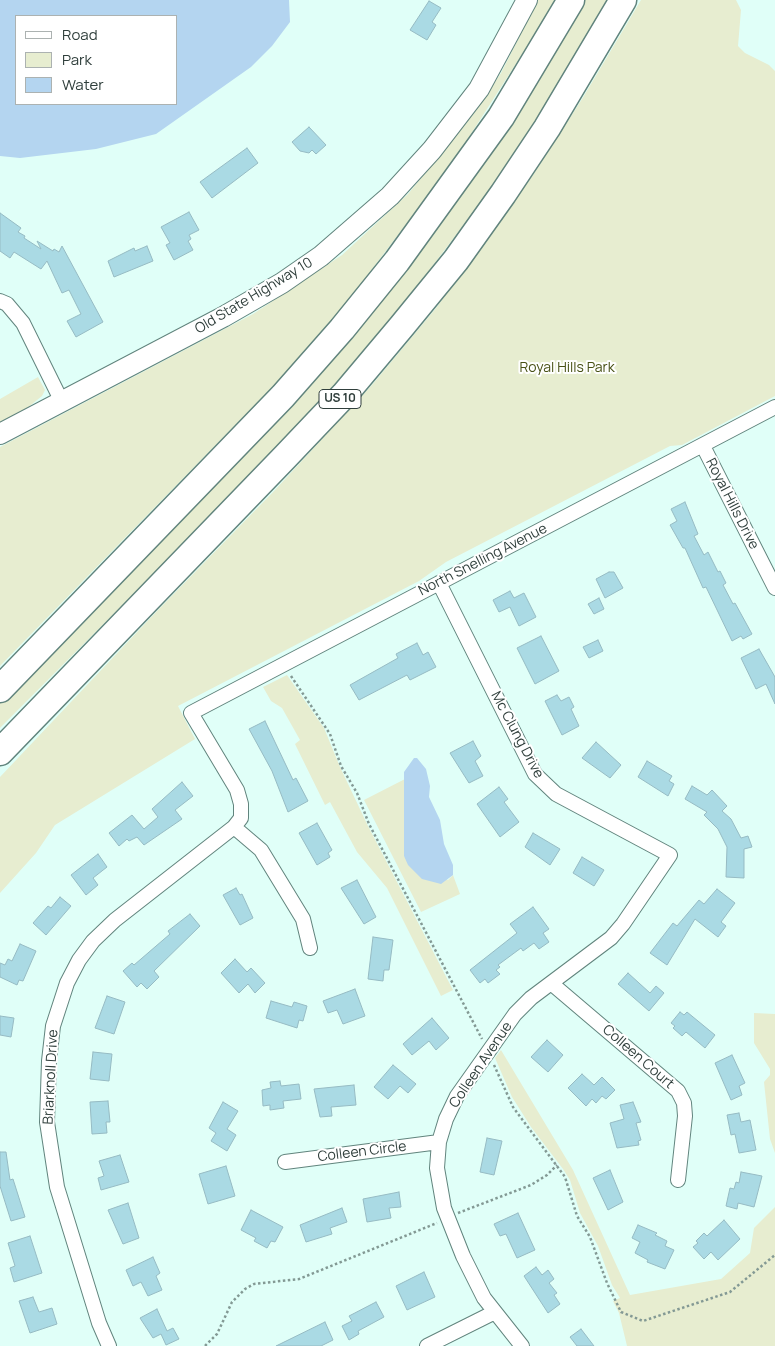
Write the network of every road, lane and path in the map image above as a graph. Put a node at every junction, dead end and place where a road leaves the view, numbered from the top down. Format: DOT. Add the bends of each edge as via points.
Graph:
graph roads {
  1 [pos="527,0"];
  2 [pos="571,0"];
  3 [pos="623,0"];
  4 [pos="0,301"];
  5 [pos="62,402"];
  6 [pos="775,407"];
  7 [pos="0,434"];
  8 [pos="703,446"];
  9 [pos="440,582"];
  10 [pos="775,588"];
  11 [pos="0,689"];
  12 [pos="0,752"];
  13 [pos="234,827"];
  14 [pos="670,855"];
  15 [pos="310,948"];
  16 [pos="551,983"];
  17 [pos="439,1142"];
  18 [pos="285,1162"];
  19 [pos="557,1165"];
  20 [pos="678,1180"];
  21 [pos="448,1218"];
  22 [pos="495,1312"];
  23 [pos="105,1345"];
  24 [pos="205,1346"];
  25 [pos="427,1346"];
  26 [pos="522,1346"];
  1 -- 5 [label="street, Old State Highway 10" via="479,88 452,125 421,163 359,224 282,283"];
  2 -- 11 [label="highway" via="501,117 397,261 342,329 283,396"];
  3 -- 12 [label="highway, US 10" via="547,128 503,194 456,260 402,326 344,395"];
  4 -- 5 [label="street" via="7,304 23,323"];
  5 -- 7 [label="street, Old State Highway 10"];
  6 -- 8 [label="street, North Snelling Avenue"];
  8 -- 9 [label="street, North Snelling Avenue"];
  8 -- 10 [label="street, Royal Hills Drive"];
  9 -- 13 [label="street, North Snelling Avenue" via="191,713 237,790 241,818"];
  9 -- 14 [label="street, Mc Clung Drive" via="535,774 556,794"];
  13 -- 15 [label="street" via="262,850 303,919"];
  13 -- 23 [label="street, Briarknoll Drive" via="114,920 93,941 79,960 57,1007 49,1061 47,1122 57,1187"];
  14 -- 16 [label="street, Colleen Avenue" via="611,938"];
  16 -- 17 [label="street, Colleen Avenue" via="515,1014 483,1059 457,1096"];
  16 -- 20 [label="street, Colleen Court" via="678,1091 684,1103 685,1116"];
  17 -- 18 [label="street, Colleen Circle"];
  17 -- 21 [label="street, Colleen Avenue" via="439,1188"];
  19 -- 21 [label="path" via="531,1184"];
  21 -- 22 [label="street, Colleen Avenue" via="473,1277"];
  21 -- 24 [label="path" via="299,1279 245,1288 232,1302 218,1334"];
  22 -- 25 [label="street"];
  22 -- 26 [label="street, Colleen Avenue"];
}
